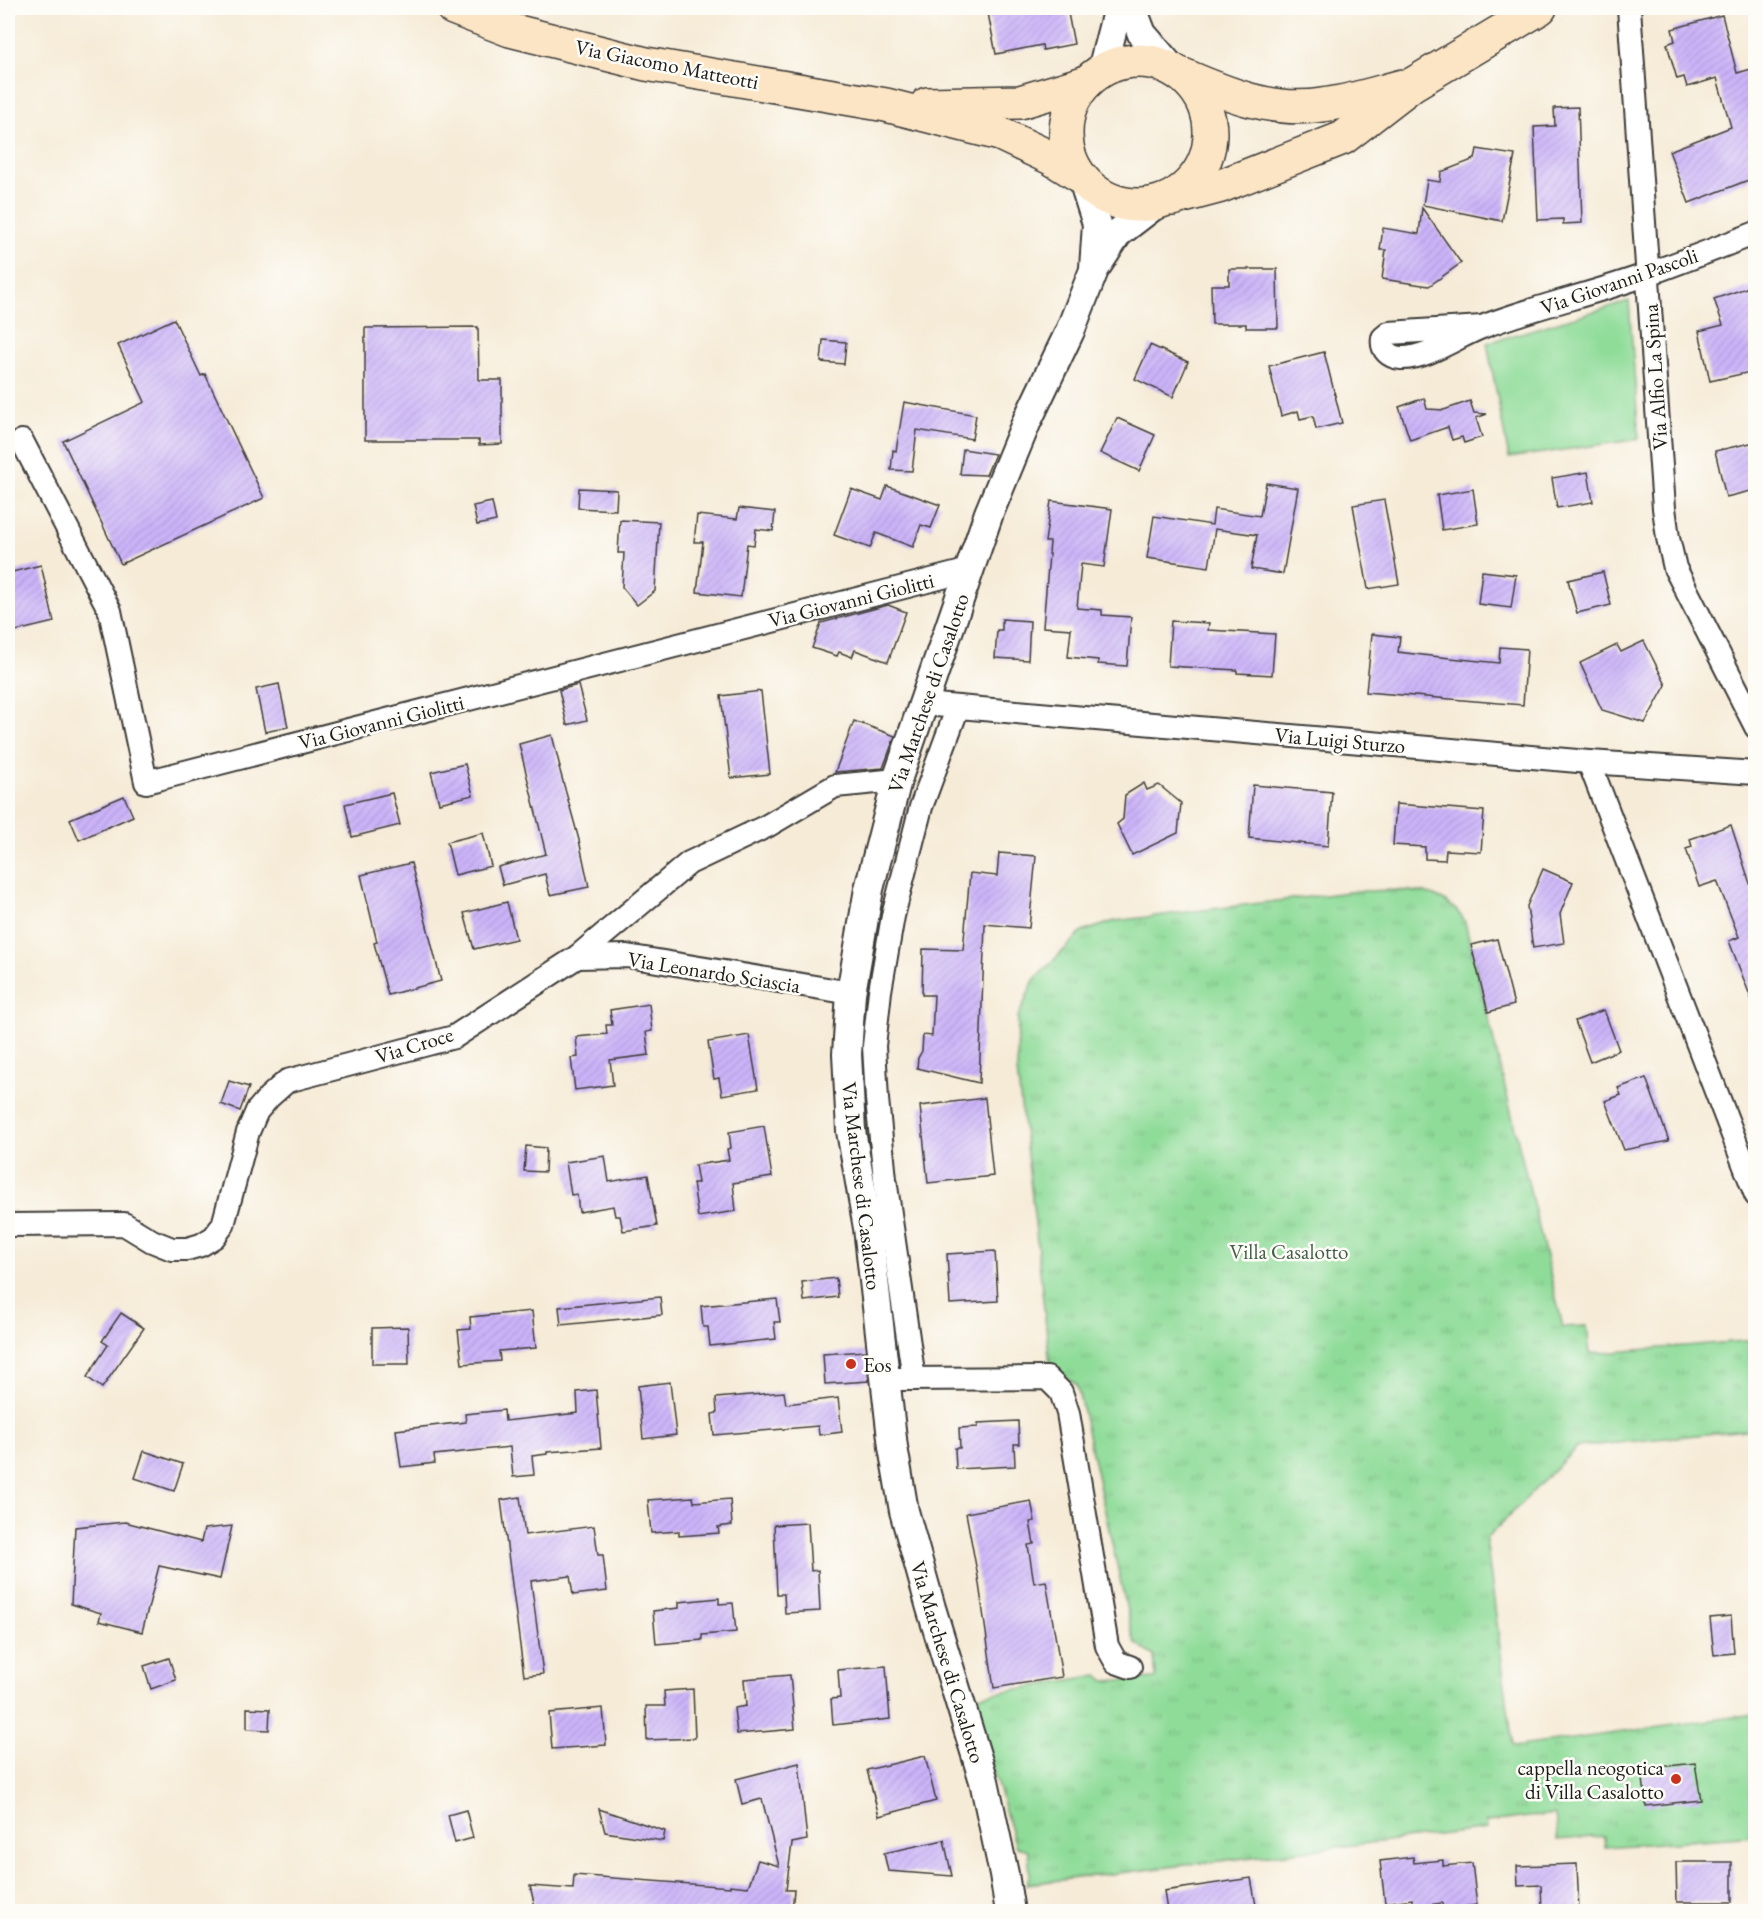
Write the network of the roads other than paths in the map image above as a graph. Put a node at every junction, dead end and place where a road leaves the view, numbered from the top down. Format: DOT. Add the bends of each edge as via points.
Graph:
graph roads {
  1 [pos="453,8"];
  2 [pos="1118,8"];
  3 [pos="1132,8"];
  4 [pos="1540,8"];
  5 [pos="1629,8"];
  6 [pos="1176,72"];
  7 [pos="1094,76"];
  8 [pos="1413,84"];
  9 [pos="886,105"];
  10 [pos="1081,178"];
  11 [pos="1161,202"];
  12 [pos="1755,233"];
  13 [pos="1094,270"];
  14 [pos="1648,274"];
  15 [pos="1482,327"];
  16 [pos="22,441"];
  17 [pos="970,570"];
  18 [pos="924,704"];
  19 [pos="958,707"];
  20 [pos="1755,727"];
  21 [pos="1589,762"];
  22 [pos="1755,773"];
  23 [pos="897,780"];
  24 [pos="577,957"];
  25 [pos="851,993"];
  26 [pos="1755,1195"];
  27 [pos="8,1226"];
  28 [pos="886,1378"];
  29 [pos="914,1379"];
  30 [pos="1130,1667"];
  31 [pos="1010,1911"];
  1 -- 9 [label="main road, Via Giacomo Matteotti" via="510,30 646,64"];
  2 -- 7 [label="street"];
  3 -- 6 [label="street" via="1142,34"];
  4 -- 8 [label="main road"];
  5 -- 14 [label="street, Via Alfio La Spina"];
  6 -- 7 [label="main road" via="1137,61 1119,63"];
  6 -- 8 [label="main road" via="1225,93 1264,104 1292,106 1321,106"];
  6 -- 11 [label="main road" via="1202,99 1209,124 1209,150 1193,181"];
  7 -- 9 [label="main road" via="1020,102"];
  7 -- 10 [label="main road" via="1073,103 1066,128 1066,145"];
  8 -- 11 [label="main road" via="1343,138 1221,186"];
  9 -- 10 [label="main road" via="1000,134 1051,158"];
  10 -- 11 [label="main road" via="1095,191 1124,205"];
  10 -- 13 [label="street" via="1097,224"];
  11 -- 13 [label="street" via="1118,233"];
  12 -- 14 [label="street, Via Giovanni Pascoli"];
  13 -- 17 [label="street, Via Marchese di Casalotto" via="1027,421"];
  14 -- 15 [label="street, Via Giovanni Pascoli"];
  14 -- 20 [label="street, Via Alfio La Spina" via="1664,508 1675,568"];
  16 -- 17 [label="street, Via Giovanni Giolitti" via="110,610 146,782"];
  17 -- 18 [label="street, Via Marchese di Casalotto"];
  18 -- 19 [label="street, Via Luigi Sturzo"];
  18 -- 23 [label="street, Via Marchese di Casalotto"];
  19 -- 21 [label="street, Via Luigi Sturzo"];
  19 -- 29 [label="street" via="921,807 893,916 874,1046 885,1179"];
  21 -- 22 [label="street, Via Luigi Sturzo"];
  21 -- 26 [label="street"];
  23 -- 24 [label="street, Via Croce" via="835,786 767,826 689,863"];
  23 -- 25 [label="street, Via Marchese di Casalotto" via="870,889"];
  24 -- 25 [label="street, Via Leonardo Sciascia" via="627,956"];
  24 -- 27 [label="street, Via Croce" via="453,1037 287,1081 257,1111 223,1225 201,1245 187,1250 172,1249 124,1224"];
  25 -- 28 [label="street, Via Marchese di Casalotto" via="847,1054 851,1131 868,1228"];
  28 -- 29 [label="street"];
  28 -- 31 [label="street, Via Marchese di Casalotto" via="904,1511 984,1781"];
  29 -- 30 [label="street" via="1047,1378 1060,1392 1068,1413 1107,1646 1116,1662"];
}
